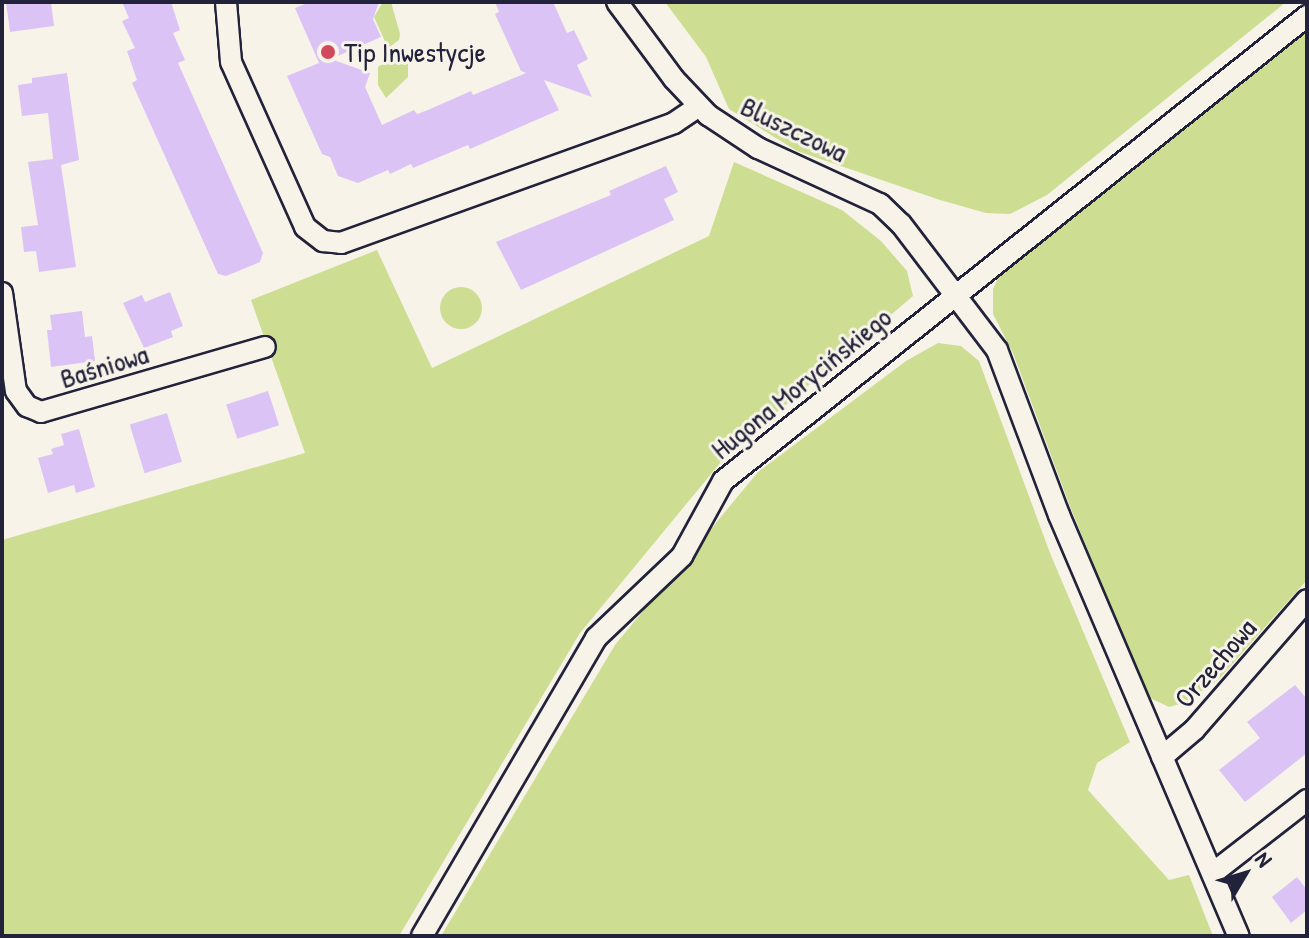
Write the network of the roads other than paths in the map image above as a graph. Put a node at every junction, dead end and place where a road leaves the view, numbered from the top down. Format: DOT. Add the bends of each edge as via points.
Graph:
graph roads {
  1 [pos="226,2"];
  2 [pos="617,2"];
  3 [pos="1307,16"];
  4 [pos="699,106"];
  5 [pos="2,293"];
  6 [pos="955,294"];
  7 [pos="265,347"];
  8 [pos="1307,600"];
  9 [pos="1162,757"];
  10 [pos="1307,800"];
  11 [pos="1213,873"];
  12 [pos="422,936"];
  13 [pos="1239,936"];
  1 -- 4 [label="street" via="231,62 305,227 325,242 341,243 674,123"];
  2 -- 4 [label="street, Bluszczowa"];
  3 -- 6 [label="street, Hugona Morycińskiego"];
  4 -- 6 [label="street, Bluszczowa" via="758,148 880,204"];
  5 -- 7 [label="street, Baśniowa" via="16,391 27,406 41,412"];
  6 -- 9 [label="street, Bluszczowa" via="997,350 1059,515"];
  6 -- 12 [label="street, Hugona Morycińskiego" via="723,481 682,556 596,638"];
  8 -- 9 [label="street, Orzechowa" via="1194,730"];
  9 -- 11 [label="street, Bluszczowa"];
  10 -- 11 [label="street"];
  11 -- 13 [label="street, Bluszczowa"];
}
